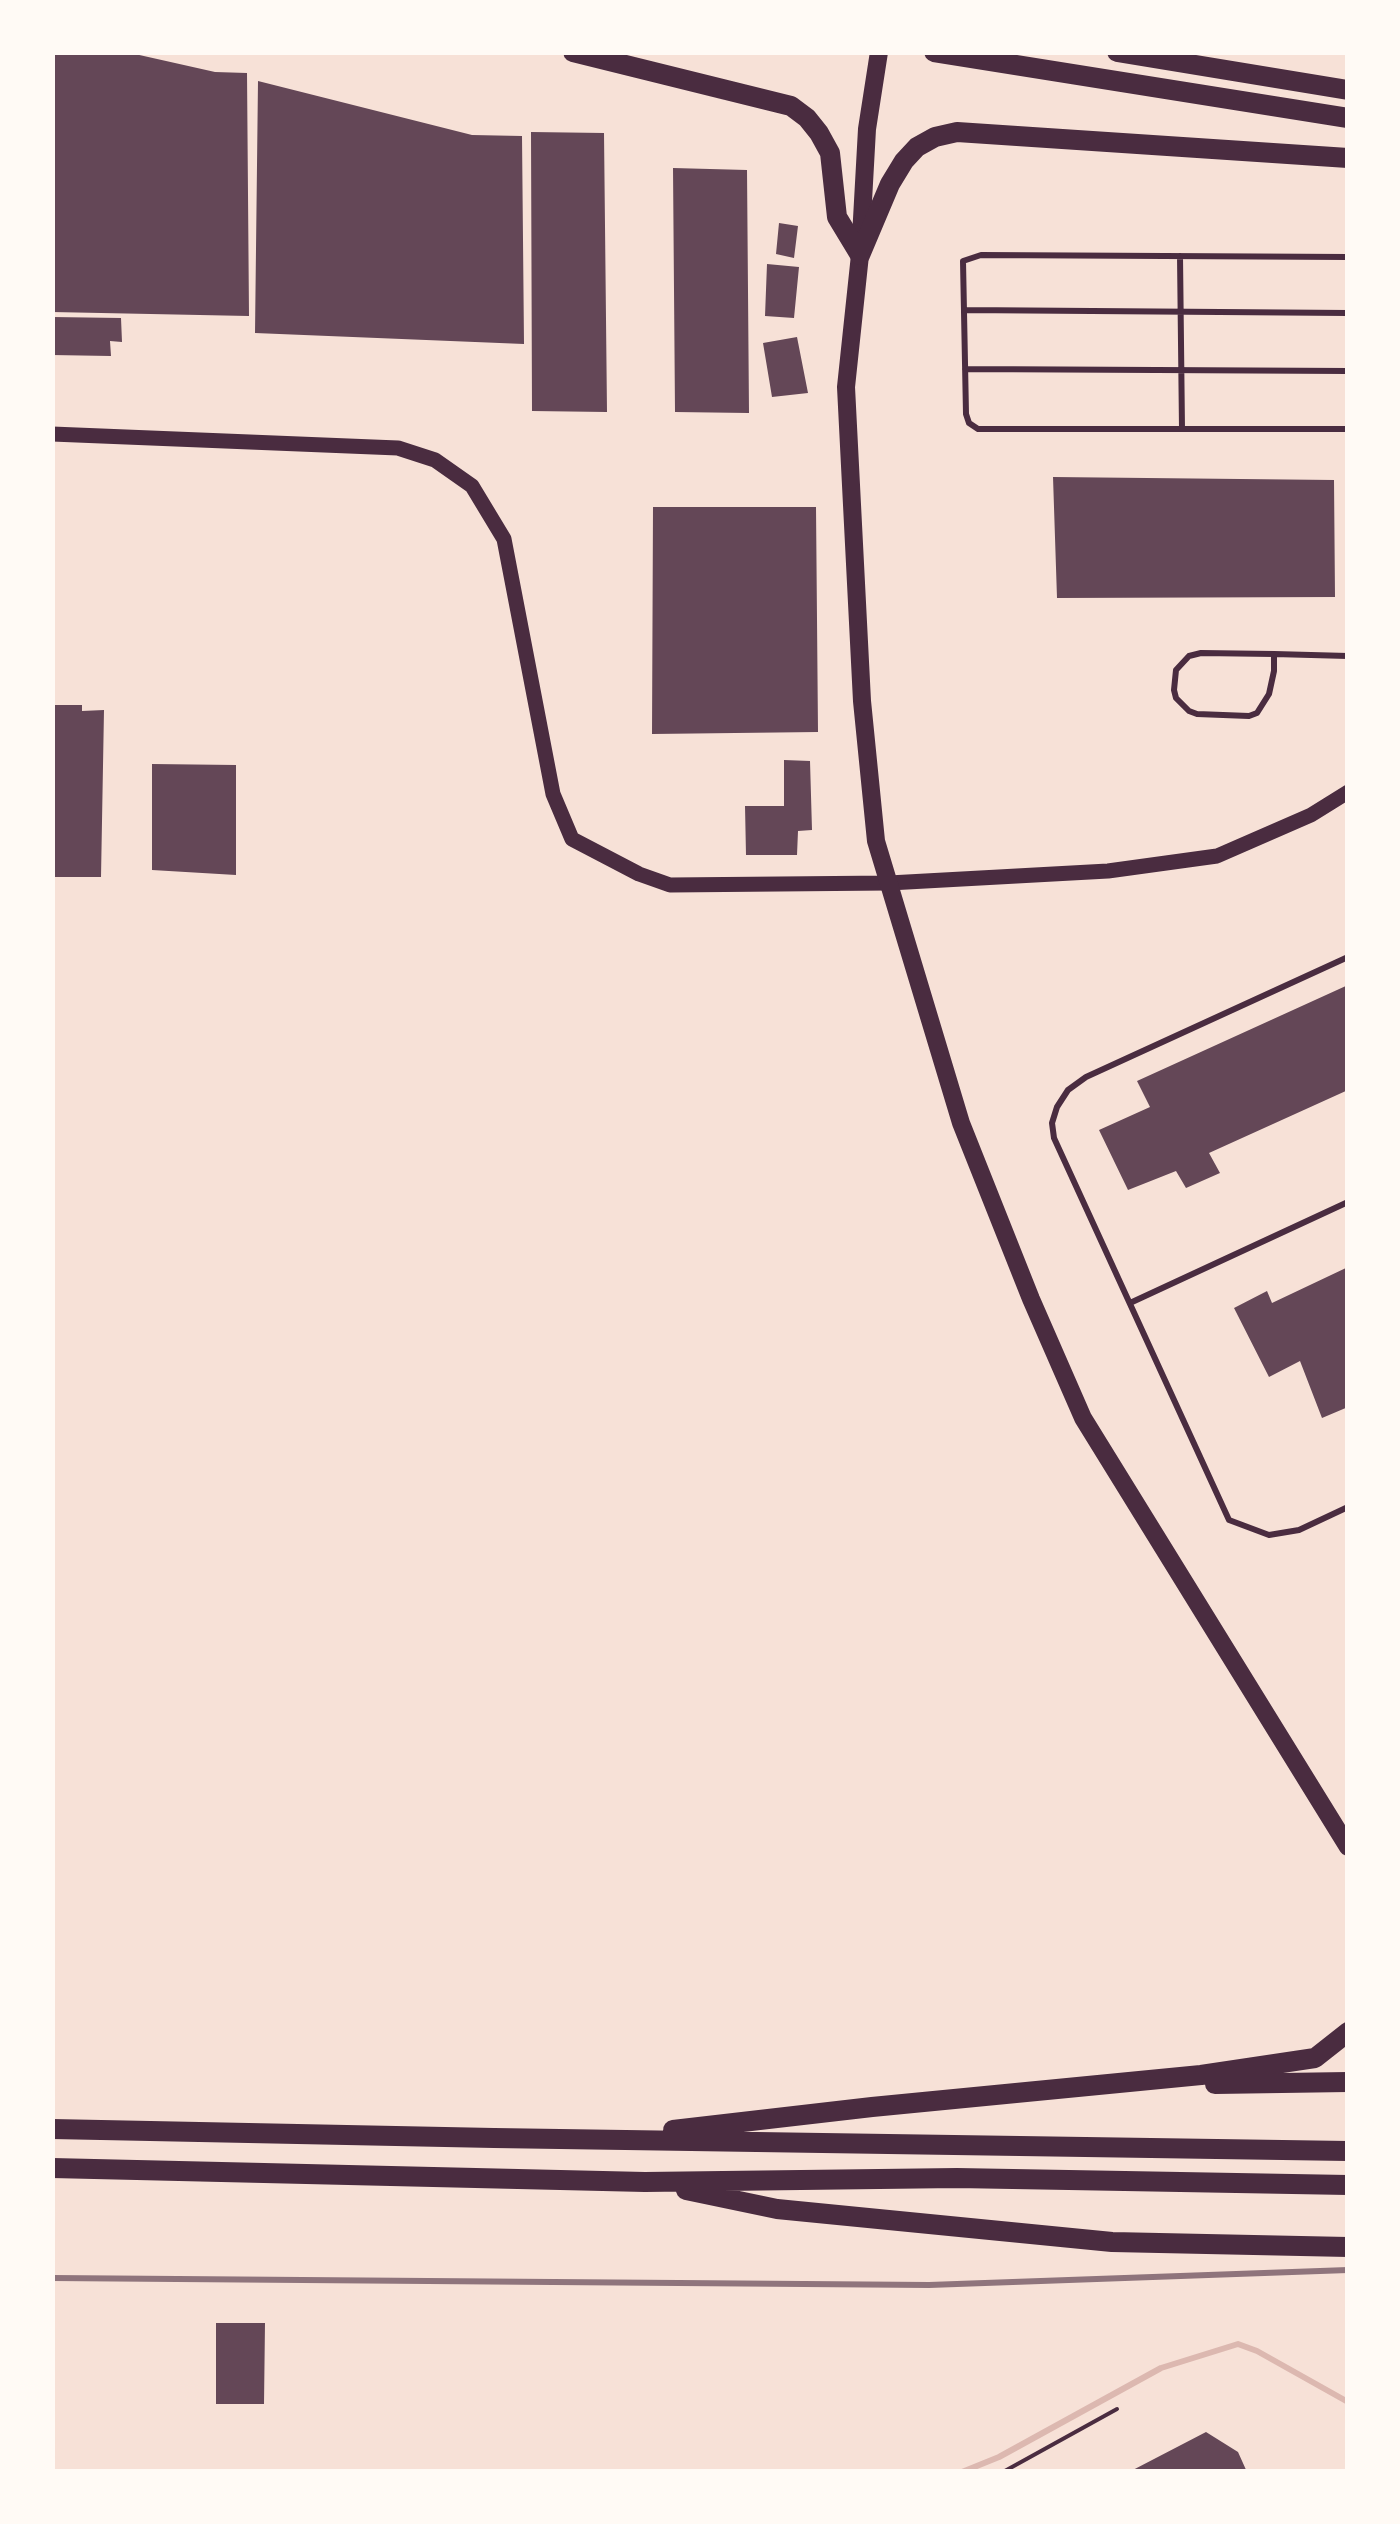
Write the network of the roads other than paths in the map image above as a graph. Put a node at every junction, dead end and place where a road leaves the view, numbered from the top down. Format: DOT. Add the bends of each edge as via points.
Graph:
graph roads {
  1 [pos="572,52"];
  2 [pos="879,52"];
  3 [pos="934,52"];
  4 [pos="1117,52"];
  5 [pos="1348,90"];
  6 [pos="1348,118"];
  7 [pos="1348,158"];
  8 [pos="860,255"];
  9 [pos="1180,256"];
  10 [pos="1348,257"];
  11 [pos="964,310"];
  12 [pos="1181,312"];
  13 [pos="1348,313"];
  14 [pos="965,369"];
  15 [pos="1182,370"];
  16 [pos="1348,371"];
  17 [pos="1182,429"];
  18 [pos="1348,429"];
  19 [pos="52,434"];
  20 [pos="1274,654"];
  21 [pos="1348,656"];
  22 [pos="1348,792"];
  23 [pos="889,883"];
  24 [pos="1348,957"];
  25 [pos="1348,1202"];
  26 [pos="1130,1303"];
  27 [pos="1348,1508"];
  28 [pos="1348,1846"];
  29 [pos="1348,2032"];
  30 [pos="1348,2082"];
  31 [pos="1083,2086"];
  32 [pos="52,2128"];
  33 [pos="590,2140"];
  34 [pos="1348,2151"];
  35 [pos="52,2168"];
  36 [pos="644,2182"];
  37 [pos="1348,2185"];
  38 [pos="1348,2247"];
  1 -- 8 [label="highway" via="791,106 830,153 837,217"];
  2 -- 8 [label="main road"];
  3 -- 6 [label="highway"];
  4 -- 5 [label="highway"];
  7 -- 8 [label="highway" via="956,132 916,147 904,161"];
  8 -- 23 [label="main road" via="846,387 862,701 876,840"];
  9 -- 10 [label="lane"];
  9 -- 11 [label="lane" via="971,256 963,261"];
  9 -- 12 [label="lane"];
  11 -- 12 [label="lane"];
  11 -- 14 [label="lane"];
  12 -- 13 [label="lane"];
  12 -- 15 [label="lane"];
  14 -- 15 [label="lane"];
  14 -- 17 [label="lane" via="966,414 978,428"];
  15 -- 16 [label="lane"];
  15 -- 17 [label="lane"];
  17 -- 18 [label="lane"];
  19 -- 23 [label="street" via="398,448 435,460 472,486 504,538 553,794 572,840 670,885"];
  20 -- 20 [label="lane" via="1189,656 1176,670 1176,698 1197,714 1257,713 1269,694"];
  20 -- 21 [label="lane"];
  22 -- 23 [label="street" via="1217,856 1108,872"];
  23 -- 28 [label="main road" via="961,1123 1083,1418"];
  24 -- 26 [label="lane" via="1086,1077 1057,1107 1054,1138"];
  25 -- 26 [label="lane"];
  26 -- 27 [label="lane" via="1229,1520 1269,1535"];
  29 -- 31 [label="highway" via="1315,2058"];
  30 -- 31 [label="highway"];
  31 -- 33 [label="highway"];
  32 -- 33 [label="highway"];
  33 -- 34 [label="highway"];
  35 -- 36 [label="highway"];
  36 -- 37 [label="highway" via="956,2178"];
  36 -- 38 [label="highway" via="777,2209 1112,2242"];
}
